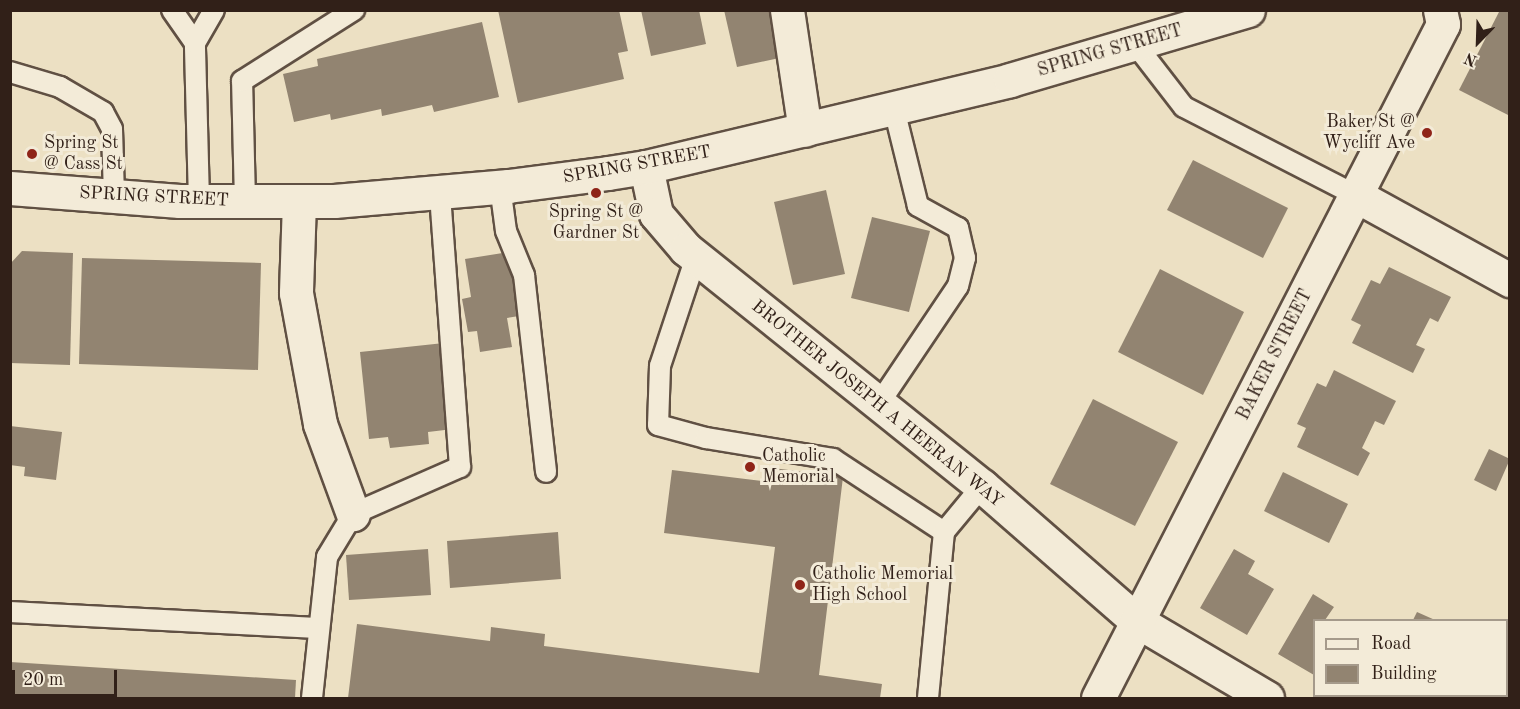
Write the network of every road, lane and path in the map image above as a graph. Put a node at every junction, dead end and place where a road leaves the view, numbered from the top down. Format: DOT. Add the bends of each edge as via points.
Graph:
graph roads {
  1 [pos="172,10"];
  2 [pos="214,10"];
  3 [pos="354,10"];
  4 [pos="787,10"];
  5 [pos="1248,10"];
  6 [pos="1440,10"];
  7 [pos="195,43"];
  8 [pos="1136,45"];
  9 [pos="10,72"];
  10 [pos="894,109"];
  11 [pos="805,130"];
  12 [pos="646,167"];
  13 [pos="500,186"];
  14 [pos="10,188"];
  15 [pos="440,192"];
  16 [pos="114,196"];
  17 [pos="1357,196"];
  18 [pos="199,201"];
  19 [pos="245,201"];
  20 [pos="299,201"];
  21 [pos="696,257"];
  22 [pos="1509,280"];
  23 [pos="878,405"];
  24 [pos="546,472"];
  25 [pos="982,486"];
  26 [pos="353,514"];
  27 [pos="944,532"];
  28 [pos="10,612"];
  29 [pos="1137,621"];
  30 [pos="317,628"];
  31 [pos="312,699"];
  32 [pos="928,699"];
  33 [pos="1098,699"];
  34 [pos="1267,699"];
  1 -- 7 [label="lane"];
  2 -- 7 [label="lane"];
  3 -- 19 [label="lane" via="242,81"];
  4 -- 11 [label="street"];
  5 -- 8 [label="street, SPRING STREET"];
  6 -- 17 [label="street, BAKER STREET" via="1443,24"];
  7 -- 18 [label="lane"];
  8 -- 10 [label="street, SPRING STREET"];
  8 -- 17 [label="lane" via="1184,107"];
  9 -- 16 [label="lane" via="60,87 103,112 112,129"];
  10 -- 11 [label="street, SPRING STREET"];
  10 -- 23 [label="lane" via="918,206 958,228 965,258 958,286"];
  11 -- 12 [label="street, SPRING STREET"];
  12 -- 13 [label="street, SPRING STREET"];
  12 -- 21 [label="street, BROTHER JOSEPH A HEERAN WAY" via="656,214"];
  13 -- 15 [label="street, SPRING STREET"];
  13 -- 24 [label="lane" via="506,231 524,275"];
  14 -- 16 [label="street, SPRING STREET"];
  15 -- 20 [label="street, SPRING STREET"];
  15 -- 26 [label="lane" via="460,466"];
  16 -- 18 [label="street, SPRING STREET"];
  17 -- 22 [label="street"];
  17 -- 29 [label="street, BAKER STREET"];
  18 -- 19 [label="street, SPRING STREET"];
  19 -- 20 [label="street, SPRING STREET"];
  20 -- 26 [label="street" via="296,293 320,424"];
  21 -- 23 [label="street, BROTHER JOSEPH A HEERAN WAY"];
  21 -- 27 [label="lane" via="660,366 658,425 706,438 833,459"];
  23 -- 25 [label="street, BROTHER JOSEPH A HEERAN WAY"];
  25 -- 27 [label="lane"];
  25 -- 29 [label="street, BROTHER JOSEPH A HEERAN WAY"];
  26 -- 30 [label="lane" via="327,557"];
  27 -- 32 [label="lane"];
  28 -- 30 [label="lane"];
  29 -- 33 [label="street, BAKER STREET"];
  29 -- 34 [label="street, BROTHER JOSEPH A HEERAN WAY"];
  30 -- 31 [label="lane"];
}
